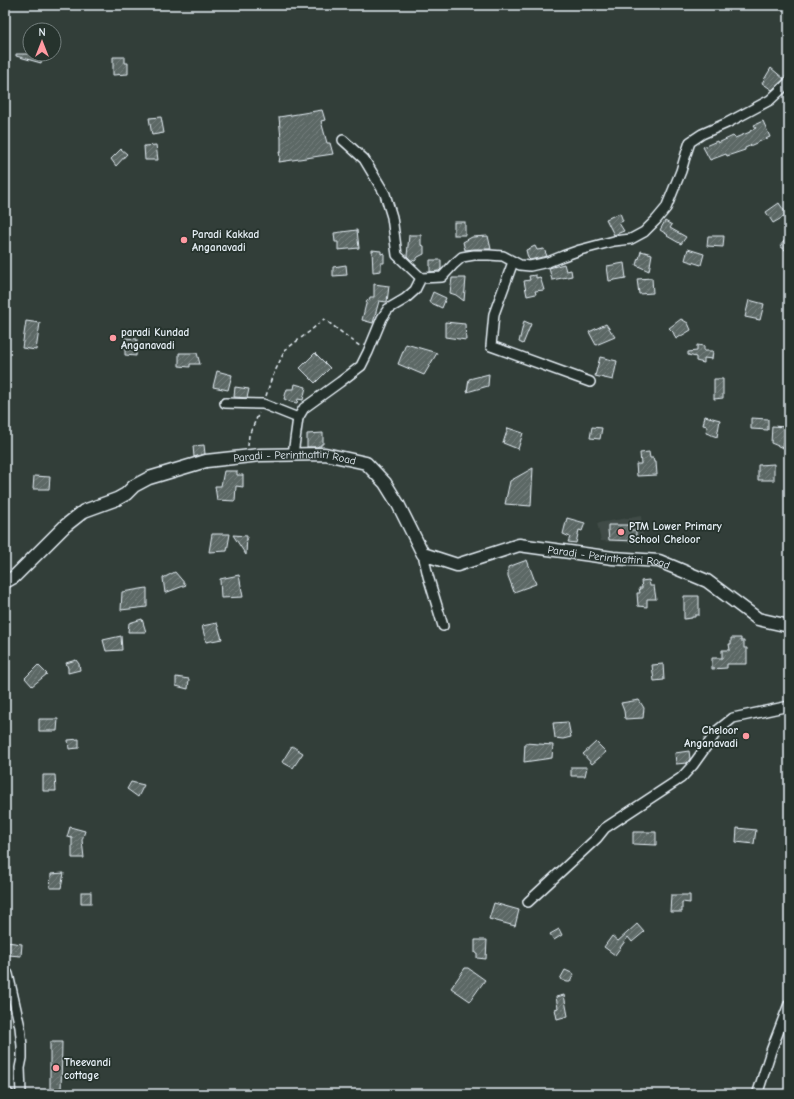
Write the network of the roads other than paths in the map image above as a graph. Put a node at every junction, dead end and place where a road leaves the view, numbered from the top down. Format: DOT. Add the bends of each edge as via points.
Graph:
graph roads {
  1 [pos="789,81"];
  2 [pos="342,140"];
  3 [pos="513,262"];
  4 [pos="421,278"];
  5 [pos="590,382"];
  6 [pos="225,404"];
  7 [pos="298,418"];
  8 [pos="293,454"];
  9 [pos="423,554"];
  10 [pos="5,582"];
  11 [pos="443,626"];
  12 [pos="789,626"];
  13 [pos="789,706"];
  14 [pos="528,902"];
  15 [pos="8,974"];
  16 [pos="789,1004"];
  17 [pos="5,1093"];
  18 [pos="9,1094"];
  19 [pos="13,1094"];
  20 [pos="22,1094"];
  21 [pos="758,1094"];
  1 -- 3 [label="street" via="770,100 690,142 682,171 666,208 644,232 548,262 530,266"];
  2 -- 4 [label="street" via="364,159 385,194 392,217 397,255"];
  3 -- 4 [label="street" via="503,256 474,255 462,258 442,277"];
  3 -- 5 [label="street" via="494,314 491,346"];
  4 -- 7 [label="street" via="415,290 388,309 361,366 304,408"];
  6 -- 7 [label="street" via="263,404"];
  7 -- 8 [label="street"];
  8 -- 9 [label="main road, Paradi - Perinthattiri Road" via="325,454 366,463 385,483"];
  8 -- 10 [label="main road, Paradi - Perinthattiri Road" via="246,456 206,462 149,478 126,494 84,511 65,526 14,577"];
  9 -- 11 [label="street"];
  9 -- 12 [label="main road, Paradi - Perinthattiri Road" via="457,565 519,545 613,558 659,561 707,582 758,619"];
  13 -- 14 [label="street" via="733,718 718,730 681,778 605,828"];
  15 -- 20 [label="street" via="20,1027"];
  16 -- 21 [label="street"];
  17 -- 18 [label="street"];
  19 -- 20 [label="street"];
}
